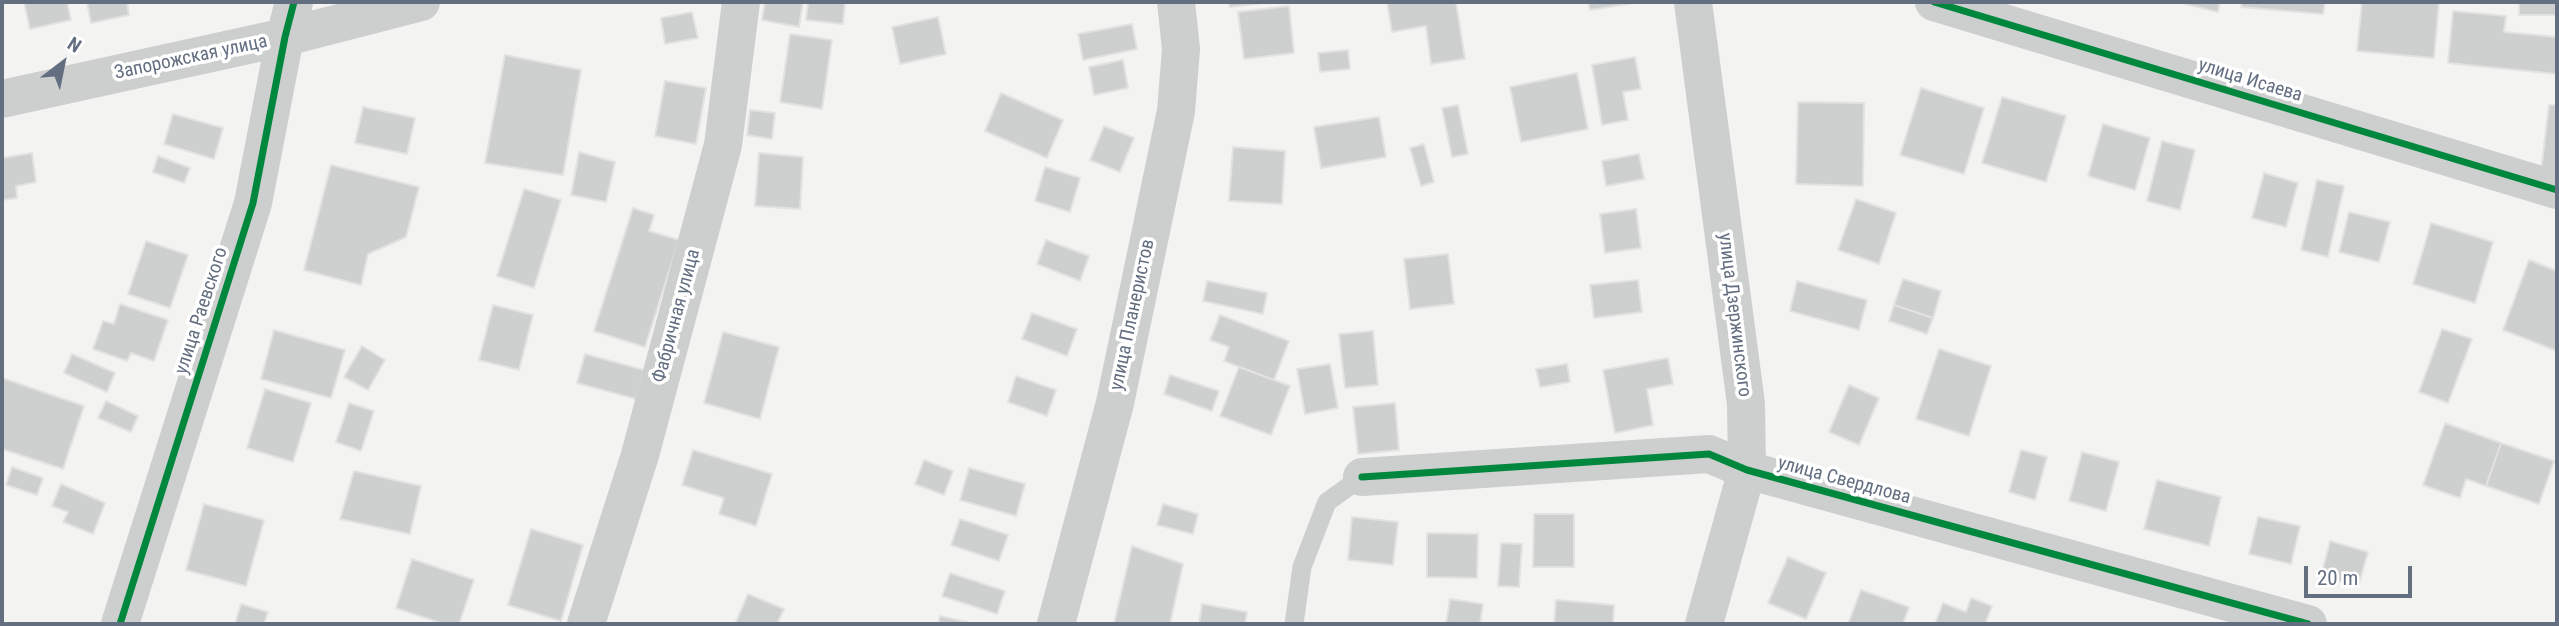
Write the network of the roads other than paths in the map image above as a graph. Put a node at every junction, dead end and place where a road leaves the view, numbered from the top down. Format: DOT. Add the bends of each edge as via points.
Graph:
graph roads {
  1 [pos="421,2"];
  2 [pos="741,2"];
  3 [pos="1176,2"];
  4 [pos="1693,2"];
  5 [pos="1934,2"];
  6 [pos="290,19"];
  7 [pos="2,99"];
  8 [pos="2557,190"];
  9 [pos="1747,470"];
  10 [pos="1362,477"];
  11 [pos="120,624"];
  12 [pos="586,624"];
  13 [pos="1056,624"];
  14 [pos="1294,624"];
  15 [pos="1704,624"];
  16 [pos="2308,624"];
  1 -- 6 [label="street, Запорожская улица"];
  2 -- 12 [label="street, Фабричная улица" via="723,145 640,455"];
  3 -- 13 [label="street, улица Планеристов" via="1181,49 1176,111 1115,403"];
  4 -- 9 [label="street, улица Дзержинского" via="1746,404"];
  5 -- 8 [label="street, улица Исаева"];
  6 -- 7 [label="street, Запорожская улица"];
  6 -- 11 [label="street, улица Раевского" via="253,203"];
  9 -- 10 [label="street, улица Свердлова" via="1709,454"];
  9 -- 15 [label="street, улица Дзержинского"];
  9 -- 16 [label="street, улица Свердлова"];
  10 -- 14 [label="lane" via="1327,502 1302,567"];
}
